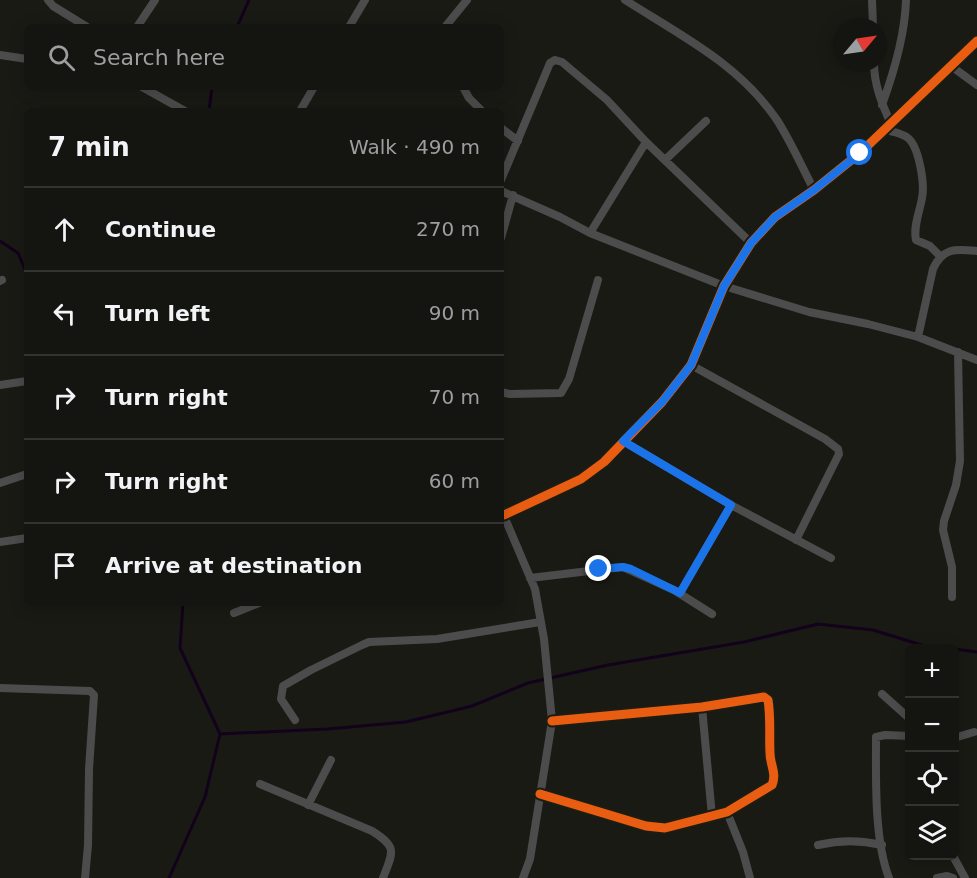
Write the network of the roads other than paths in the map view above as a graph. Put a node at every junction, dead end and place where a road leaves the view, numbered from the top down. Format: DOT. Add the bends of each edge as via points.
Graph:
graph roads {
  1 [pos="48,0"];
  2 [pos="155,0"];
  3 [pos="365,0"];
  4 [pos="467,0"];
  5 [pos="625,0"];
  6 [pos="872,0"];
  7 [pos="906,0"];
  8 [pos="873,18"];
  9 [pos="82,24"];
  10 [pos="139,24"];
  11 [pos="351,24"];
  12 [pos="447,24"];
  13 [pos="977,41"];
  14 [pos="0,55"];
  15 [pos="24,59"];
  16 [pos="951,66"];
  17 [pos="875,72"];
  18 [pos="977,85"];
  19 [pos="148,90"];
  20 [pos="312,90"];
  21 [pos="465,90"];
  22 [pos="882,105"];
  23 [pos="181,108"];
  24 [pos="302,108"];
  25 [pos="479,108"];
  26 [pos="706,121"];
  27 [pos="888,127"];
  28 [pos="504,130"];
  29 [pos="518,141"];
  30 [pos="646,142"];
  31 [pos="665,160"];
  32 [pos="504,173"];
  33 [pos="814,190"];
  34 [pos="504,192"];
  35 [pos="513,195"];
  36 [pos="504,227"];
  37 [pos="590,233"];
  38 [pos="751,243"];
  39 [pos="977,251"];
  40 [pos="940,256"];
  41 [pos="598,280"];
  42 [pos="724,286"];
  43 [pos="918,337"];
  44 [pos="958,352"];
  45 [pos="977,360"];
  46 [pos="691,365"];
  47 [pos="24,381"];
  48 [pos="0,385"];
  49 [pos="504,393"];
  50 [pos="623,441"];
  51 [pos="24,475"];
  52 [pos="0,483"];
  53 [pos="731,505"];
  54 [pos="504,512"];
  55 [pos="504,514"];
  56 [pos="24,538"];
  57 [pos="796,540"];
  58 [pos="0,542"];
  59 [pos="831,558"];
  60 [pos="530,578"];
  61 [pos="680,593"];
  62 [pos="952,597"];
  63 [pos="252,606"];
  64 [pos="234,613"];
  65 [pos="712,614"];
  66 [pos="540,622"];
  67 [pos="0,688"];
  68 [pos="882,694"];
  69 [pos="702,707"];
  70 [pos="905,715"];
  71 [pos="295,720"];
  72 [pos="552,720"];
  73 [pos="974,732"];
  74 [pos="905,736"];
  75 [pos="959,736"];
  76 [pos="331,760"];
  77 [pos="260,784"];
  78 [pos="540,794"];
  79 [pos="308,805"];
  80 [pos="727,812"];
  81 [pos="712,816"];
  82 [pos="818,844"];
  83 [pos="882,845"];
  84 [pos="956,860"];
  85 [pos="85,878"];
  86 [pos="383,878"];
  87 [pos="523,878"];
  88 [pos="750,878"];
  89 [pos="889,878"];
  90 [pos="937,878"];
  91 [pos="953,878"];
  92 [pos="965,878"];
  1 -- 9 [label="street"];
  2 -- 10 [label="street"];
  3 -- 11 [label="street"];
  4 -- 12 [label="street"];
  5 -- 33 [label="street" via="686,36 752,89 777,120"];
  6 -- 8 [label="street"];
  7 -- 22 [label="street" via="893,75"];
  13 -- 16 [label="street"];
  14 -- 15 [label="street"];
  16 -- 18 [label="street"];
  16 -- 27 [label="street"];
  17 -- 22 [label="street"];
  19 -- 23 [label="street"];
  20 -- 24 [label="street"];
  21 -- 25 [label="street"];
  22 -- 27 [label="street"];
  26 -- 31 [label="street"];
  27 -- 33 [label="street"];
  27 -- 40 [label="street" via="913,145 923,195 916,240"];
  28 -- 29 [label="street"];
  29 -- 30 [label="street" via="544,75 555,60 607,100"];
  29 -- 32 [label="street"];
  30 -- 31 [label="street"];
  30 -- 37 [label="street"];
  31 -- 38 [label="street"];
  33 -- 38 [label="street" via="775,217"];
  34 -- 35 [label="street"];
  35 -- 36 [label="street"];
  35 -- 37 [label="street"];
  37 -- 42 [label="street"];
  38 -- 42 [label="street"];
  39 -- 40 [label="street" via="954,249"];
  40 -- 43 [label="street" via="933,269"];
  41 -- 49 [label="street" via="561,393"];
  42 -- 43 [label="street" via="809,312"];
  42 -- 46 [label="street"];
  43 -- 44 [label="street"];
  44 -- 45 [label="street"];
  44 -- 62 [label="street" via="960,461 943,530 952,567"];
  46 -- 50 [label="street" via="662,402"];
  46 -- 57 [label="street" via="838,449 839,454"];
  47 -- 48 [label="street"];
  50 -- 53 [label="street"];
  50 -- 54 [label="street" via="581,479"];
  51 -- 52 [label="street"];
  53 -- 57 [label="street"];
  53 -- 61 [label="street"];
  55 -- 60 [label="street"];
  56 -- 58 [label="street"];
  57 -- 59 [label="street"];
  60 -- 61 [label="street" via="623,567"];
  60 -- 66 [label="street"];
  61 -- 65 [label="street"];
  63 -- 64 [label="street"];
  66 -- 71 [label="street" via="437,639 369,642 283,686 281,699"];
  66 -- 72 [label="street"];
  67 -- 85 [label="street" via="90,691 94,695"];
  68 -- 70 [label="street"];
  69 -- 72 [label="street"];
  69 -- 80 [label="street" via="754,698 768,700 774,780 772,785"];
  69 -- 81 [label="street"];
  72 -- 78 [label="street"];
  73 -- 75 [label="street"];
  74 -- 83 [label="street" via="876,737"];
  76 -- 79 [label="street"];
  77 -- 79 [label="street"];
  78 -- 81 [label="street" via="655,827"];
  78 -- 87 [label="street" via="530,859"];
  79 -- 86 [label="street" via="387,840 390,860"];
  80 -- 81 [label="street"];
  80 -- 88 [label="street"];
  82 -- 83 [label="street" via="834,841"];
  83 -- 89 [label="street"];
  84 -- 92 [label="street"];
  90 -- 91 [label="street"];
}
